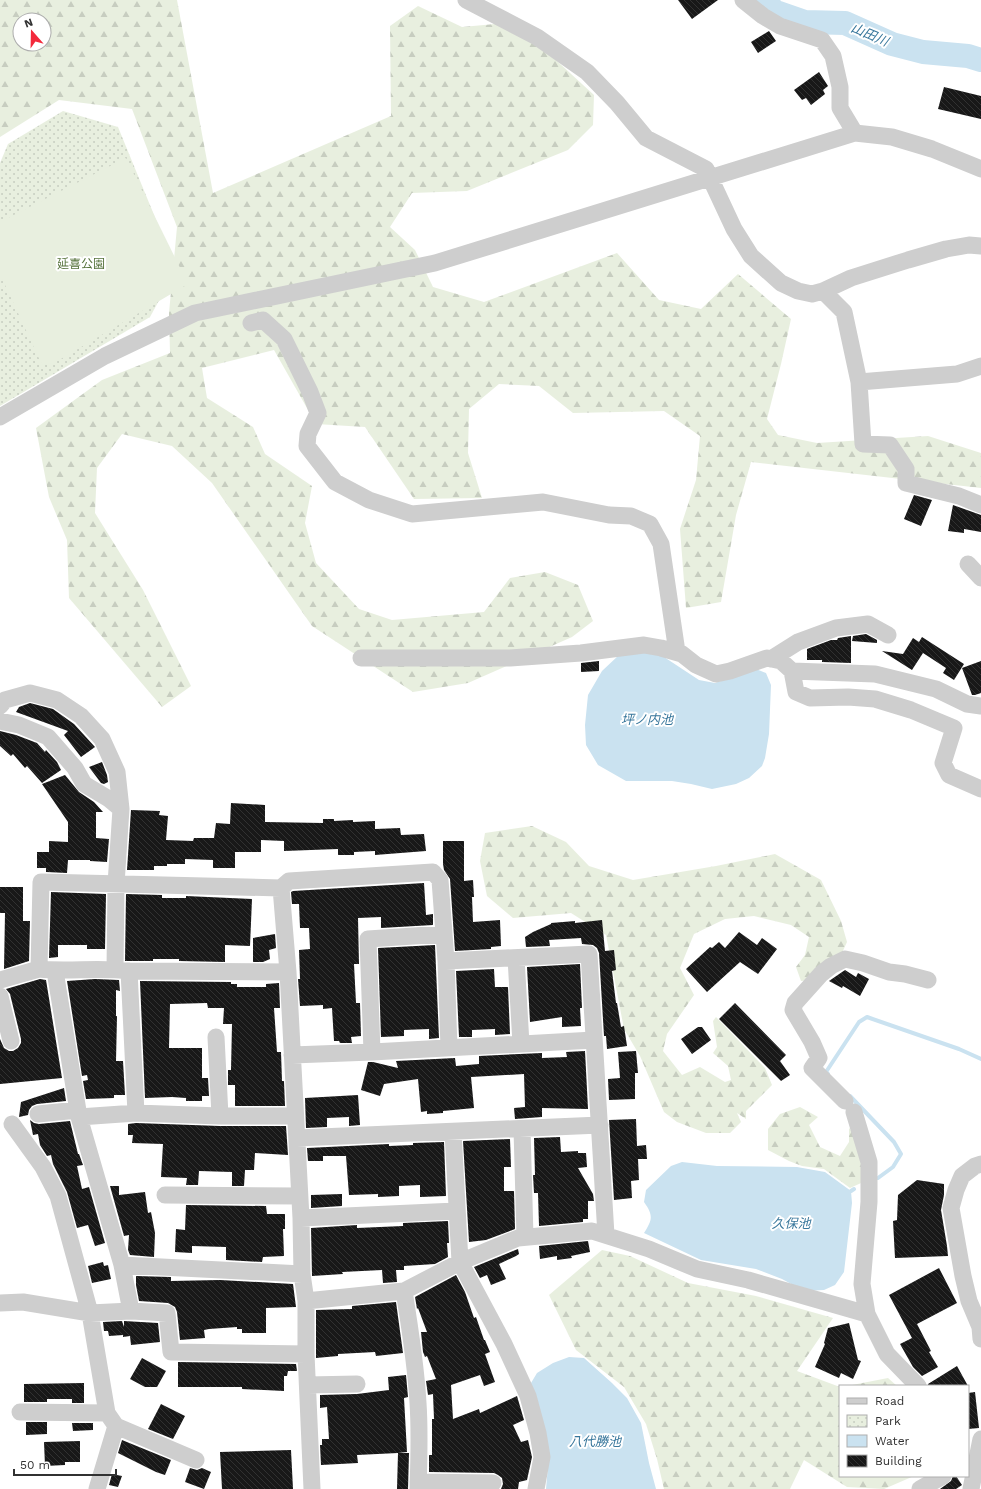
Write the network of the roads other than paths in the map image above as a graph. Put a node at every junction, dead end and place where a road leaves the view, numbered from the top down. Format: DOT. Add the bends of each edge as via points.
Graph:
graph roads {
  1 [pos="466,0"];
  2 [pos="743,0"];
  3 [pos="855,133"];
  4 [pos="981,169"];
  5 [pos="711,178"];
  6 [pos="981,246"];
  7 [pos="823,292"];
  8 [pos="251,323"];
  9 [pos="981,366"];
  10 [pos="859,382"];
  11 [pos="0,417"];
  12 [pos="981,505"];
  13 [pos="968,564"];
  14 [pos="981,578"];
  15 [pos="888,635"];
  16 [pos="677,652"];
  17 [pos="361,658"];
  18 [pos="771,659"];
  19 [pos="792,671"];
  20 [pos="0,706"];
  21 [pos="981,706"];
  22 [pos="0,720"];
  23 [pos="981,789"];
  24 [pos="120,808"];
  25 [pos="116,884"];
  26 [pos="281,888"];
  27 [pos="444,934"];
  28 [pos="516,958"];
  29 [pos="446,961"];
  30 [pos="47,970"];
  31 [pos="122,970"];
  32 [pos="288,972"];
  33 [pos="0,980"];
  34 [pos="928,980"];
  35 [pos="0,996"];
  36 [pos="216,1037"];
  37 [pos="594,1040"];
  38 [pos="11,1041"];
  39 [pos="521,1044"];
  40 [pos="448,1048"];
  41 [pos="372,1052"];
  42 [pos="292,1055"];
  43 [pos="79,1113"];
  44 [pos="136,1113"];
  45 [pos="38,1114"];
  46 [pos="220,1116"];
  47 [pos="295,1116"];
  48 [pos="12,1124"];
  49 [pos="600,1125"];
  50 [pos="522,1129"];
  51 [pos="453,1132"];
  52 [pos="297,1138"];
  53 [pos="981,1164"];
  54 [pos="165,1195"];
  55 [pos="299,1196"];
  56 [pos="456,1211"];
  57 [pos="301,1218"];
  58 [pos="606,1235"];
  59 [pos="525,1238"];
  60 [pos="460,1262"];
  61 [pos="122,1265"];
  62 [pos="302,1274"];
  63 [pos="404,1290"];
  64 [pos="306,1301"];
  65 [pos="0,1303"];
  66 [pos="131,1311"];
  67 [pos="90,1313"];
  68 [pos="867,1314"];
  69 [pos="981,1331"];
  70 [pos="306,1354"];
  71 [pos="357,1384"];
  72 [pos="308,1385"];
  73 [pos="917,1385"];
  74 [pos="20,1412"];
  75 [pos="112,1420"];
  76 [pos="975,1449"];
  77 [pos="196,1460"];
  78 [pos="941,1477"];
  79 [pos="493,1483"];
  80 [pos="418,1485"];
  81 [pos="97,1489"];
  82 [pos="312,1489"];
  83 [pos="536,1489"];
  84 [pos="920,1489"];
  85 [pos="971,1489"];
  1 -- 5 [label="street" via="537,37 587,72 646,138 706,168"];
  2 -- 3 [label="street" via="780,26 822,40 833,56 840,87 840,108"];
  3 -- 4 [label="street" via="892,137 932,149"];
  3 -- 5 [label="street"];
  5 -- 7 [label="street" via="734,229 751,256 781,283 812,294"];
  5 -- 11 [label="street" via="434,263 195,313 105,356"];
  6 -- 7 [label="street" via="969,245 946,249 908,260 851,278"];
  7 -- 10 [label="street" via="844,312"];
  8 -- 16 [label="street" via="263,320 284,339 310,392 318,413 308,434 307,446 335,482 369,500 412,514 542,502 609,515 631,516 650,524 661,544"];
  9 -- 10 [label="street" via="956,374"];
  10 -- 12 [label="street" via="863,444 890,444 906,469 906,483 959,496"];
  13 -- 14 [label="street"];
  15 -- 18 [label="street" via="868,624 836,628 798,642"];
  16 -- 17 [label="street" via="644,645 510,658"];
  16 -- 18 [label="street" via="716,674 767,658"];
  18 -- 19 [label="street" via="781,661"];
  19 -- 21 [label="street" via="875,674 936,689 967,704"];
  19 -- 23 [label="street" via="796,692 810,698 875,699 911,710 954,728 943,763 950,775"];
  20 -- 24 [label="street" via="5,700 30,693 57,700 81,716 102,740 117,772"];
  22 -- 24 [label="street" via="48,737 75,768 84,784"];
  24 -- 25 [label="street"];
  25 -- 26 [label="street"];
  25 -- 30 [label="street" via="41,882"];
  25 -- 31 [label="street"];
  26 -- 27 [label="street" via="288,881 433,872 440,880"];
  26 -- 32 [label="street"];
  27 -- 29 [label="street"];
  27 -- 41 [label="street" via="368,939"];
  28 -- 29 [label="street"];
  28 -- 37 [label="street" via="589,954"];
  28 -- 39 [label="street"];
  29 -- 40 [label="street"];
  30 -- 31 [label="street"];
  30 -- 33 [label="street"];
  30 -- 43 [label="street"];
  31 -- 32 [label="street"];
  31 -- 44 [label="street"];
  32 -- 42 [label="street"];
  34 -- 68 [label="street" via="845,960 821,974 794,1004 794,1010 819,1058 812,1068 850,1107 869,1162 869,1202 862,1284"];
  35 -- 38 [label="street"];
  36 -- 46 [label="street"];
  37 -- 39 [label="street"];
  37 -- 49 [label="street"];
  39 -- 40 [label="street"];
  40 -- 41 [label="street"];
  41 -- 42 [label="street"];
  42 -- 47 [label="street"];
  43 -- 44 [label="street"];
  43 -- 45 [label="street"];
  43 -- 61 [label="street"];
  44 -- 46 [label="street"];
  46 -- 47 [label="street"];
  47 -- 52 [label="street"];
  48 -- 67 [label="street" via="43,1167 58,1196"];
  49 -- 50 [label="street"];
  49 -- 58 [label="street"];
  50 -- 51 [label="street"];
  50 -- 59 [label="street"];
  51 -- 52 [label="street"];
  51 -- 56 [label="street"];
  52 -- 55 [label="street"];
  53 -- 69 [label="street" via="962,1176 951,1208 969,1301"];
  54 -- 55 [label="street"];
  55 -- 57 [label="street"];
  56 -- 57 [label="street"];
  56 -- 60 [label="street"];
  57 -- 62 [label="street"];
  58 -- 59 [label="street" via="592,1230"];
  58 -- 68 [label="street" via="697,1269 748,1280"];
  59 -- 60 [label="street" via="518,1238"];
  60 -- 63 [label="street"];
  60 -- 83 [label="street" via="504,1344 528,1396 542,1457"];
  61 -- 62 [label="street"];
  61 -- 66 [label="street"];
  62 -- 64 [label="street"];
  63 -- 64 [label="street"];
  63 -- 80 [label="street" via="414,1354 418,1403"];
  64 -- 70 [label="street"];
  65 -- 67 [label="street" via="23,1302"];
  66 -- 67 [label="street"];
  66 -- 70 [label="street" via="167,1313 171,1352"];
  67 -- 75 [label="street"];
  68 -- 73 [label="street" via="887,1354"];
  70 -- 72 [label="street"];
  71 -- 72 [label="street"];
  72 -- 82 [label="street"];
  74 -- 75 [label="street"];
  75 -- 77 [label="street"];
  75 -- 81 [label="street"];
  76 -- 85 [label="street"];
  78 -- 84 [label="street"];
  79 -- 80 [label="street"];
}
